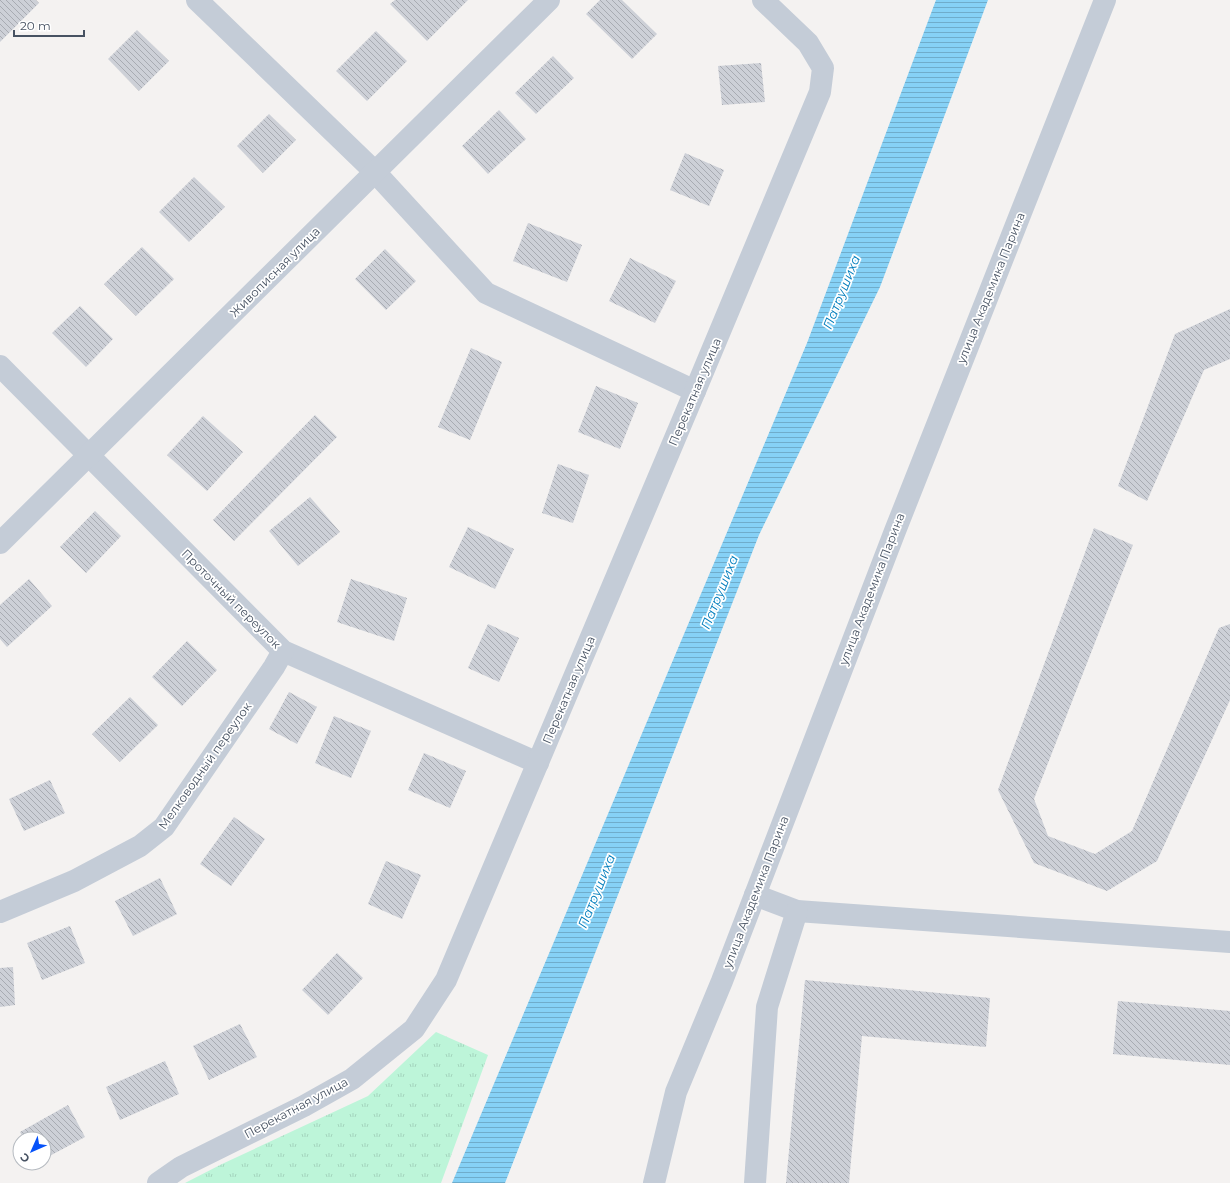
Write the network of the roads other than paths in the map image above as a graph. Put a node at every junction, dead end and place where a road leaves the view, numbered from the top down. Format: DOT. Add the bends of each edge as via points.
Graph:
graph roads {
  1 [pos="197,0"];
  2 [pos="549,0"];
  3 [pos="763,0"];
  4 [pos="1105,0"];
  5 [pos="375,172"];
  6 [pos="0,366"];
  7 [pos="695,390"];
  8 [pos="88,456"];
  9 [pos="0,543"];
  10 [pos="283,651"];
  11 [pos="538,763"];
  12 [pos="755,895"];
  13 [pos="797,911"];
  14 [pos="0,912"];
  15 [pos="1230,942"];
  16 [pos="158,1183"];
  17 [pos="654,1183"];
  18 [pos="755,1183"];
  1 -- 5 [label="street"];
  2 -- 5 [label="street, Живописная улица"];
  3 -- 7 [label="street, Перекатная улица" via="808,43 823,68 820,92"];
  4 -- 12 [label="street, улица Академика Парина" via="892,538"];
  5 -- 7 [label="street" via="486,293"];
  5 -- 8 [label="street, Живописная улица"];
  6 -- 8 [label="street, Проточный переулок"];
  7 -- 11 [label="street, Перекатная улица"];
  8 -- 9 [label="street, Живописная улица"];
  8 -- 10 [label="street, Проточный переулок"];
  10 -- 11 [label="street, Проточный переулок"];
  10 -- 14 [label="street, Мелководный переулок" via="164,827 140,846 74,881"];
  11 -- 16 [label="street, Перекатная улица" via="446,980 414,1029 352,1079 304,1106 181,1167"];
  12 -- 13 [label="street"];
  12 -- 17 [label="street, улица Академика Парина" via="676,1092"];
  13 -- 15 [label="street"];
  13 -- 18 [label="street" via="767,1007"];
}
